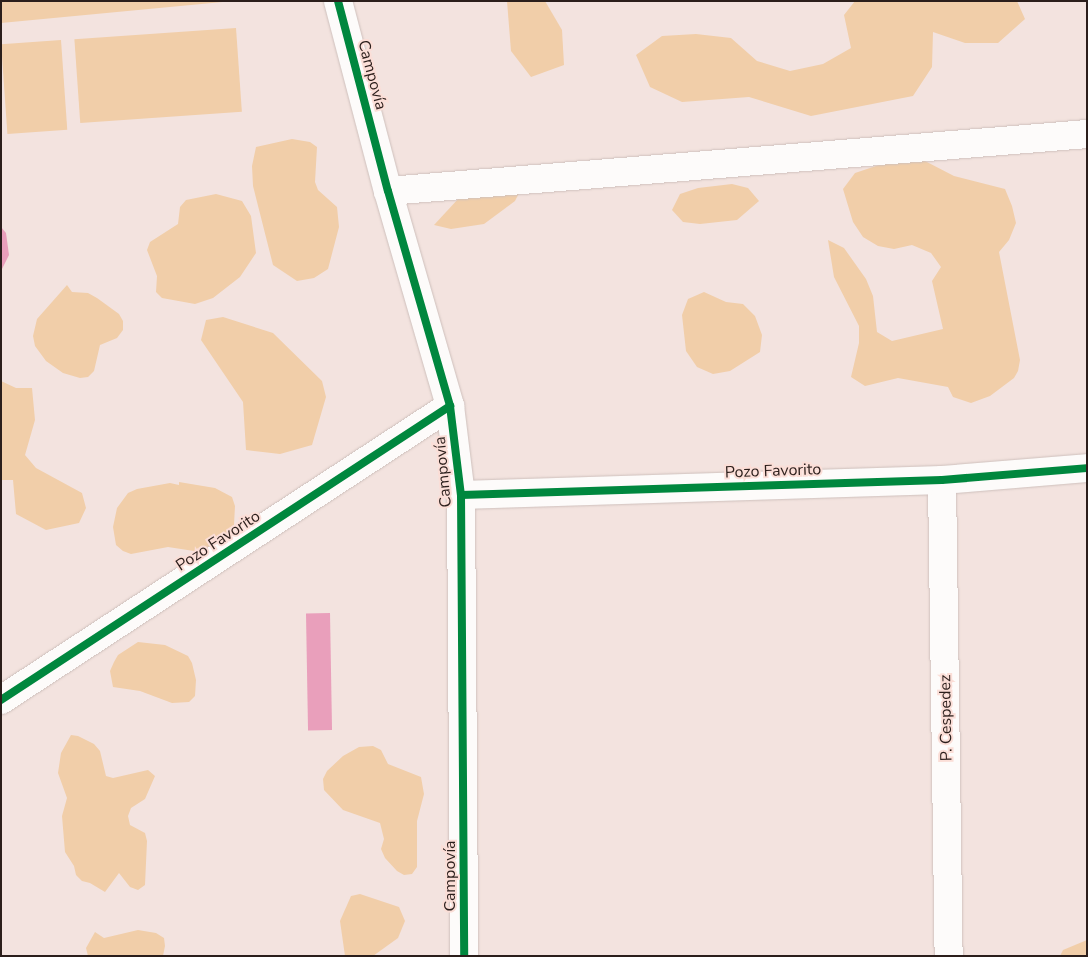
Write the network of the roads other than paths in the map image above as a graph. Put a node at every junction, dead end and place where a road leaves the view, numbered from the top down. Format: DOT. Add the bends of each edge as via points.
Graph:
graph roads {
  1 [pos="338,1"];
  2 [pos="1087,134"];
  3 [pos="388,191"];
  4 [pos="450,406"];
  5 [pos="1087,468"];
  6 [pos="942,480"];
  7 [pos="460,494"];
  8 [pos="1,700"];
  9 [pos="464,956"];
  10 [pos="949,956"];
  1 -- 3 [label="street, Campovía"];
  2 -- 3 [label="street"];
  3 -- 4 [label="street, Campovía"];
  4 -- 7 [label="street, Campovía"];
  4 -- 8 [label="street, Pozo Favorito"];
  5 -- 6 [label="street, Pozo Favorito"];
  6 -- 7 [label="street, Pozo Favorito"];
  6 -- 10 [label="street, P. Cespedez"];
  7 -- 9 [label="street, Campovía"];
}
